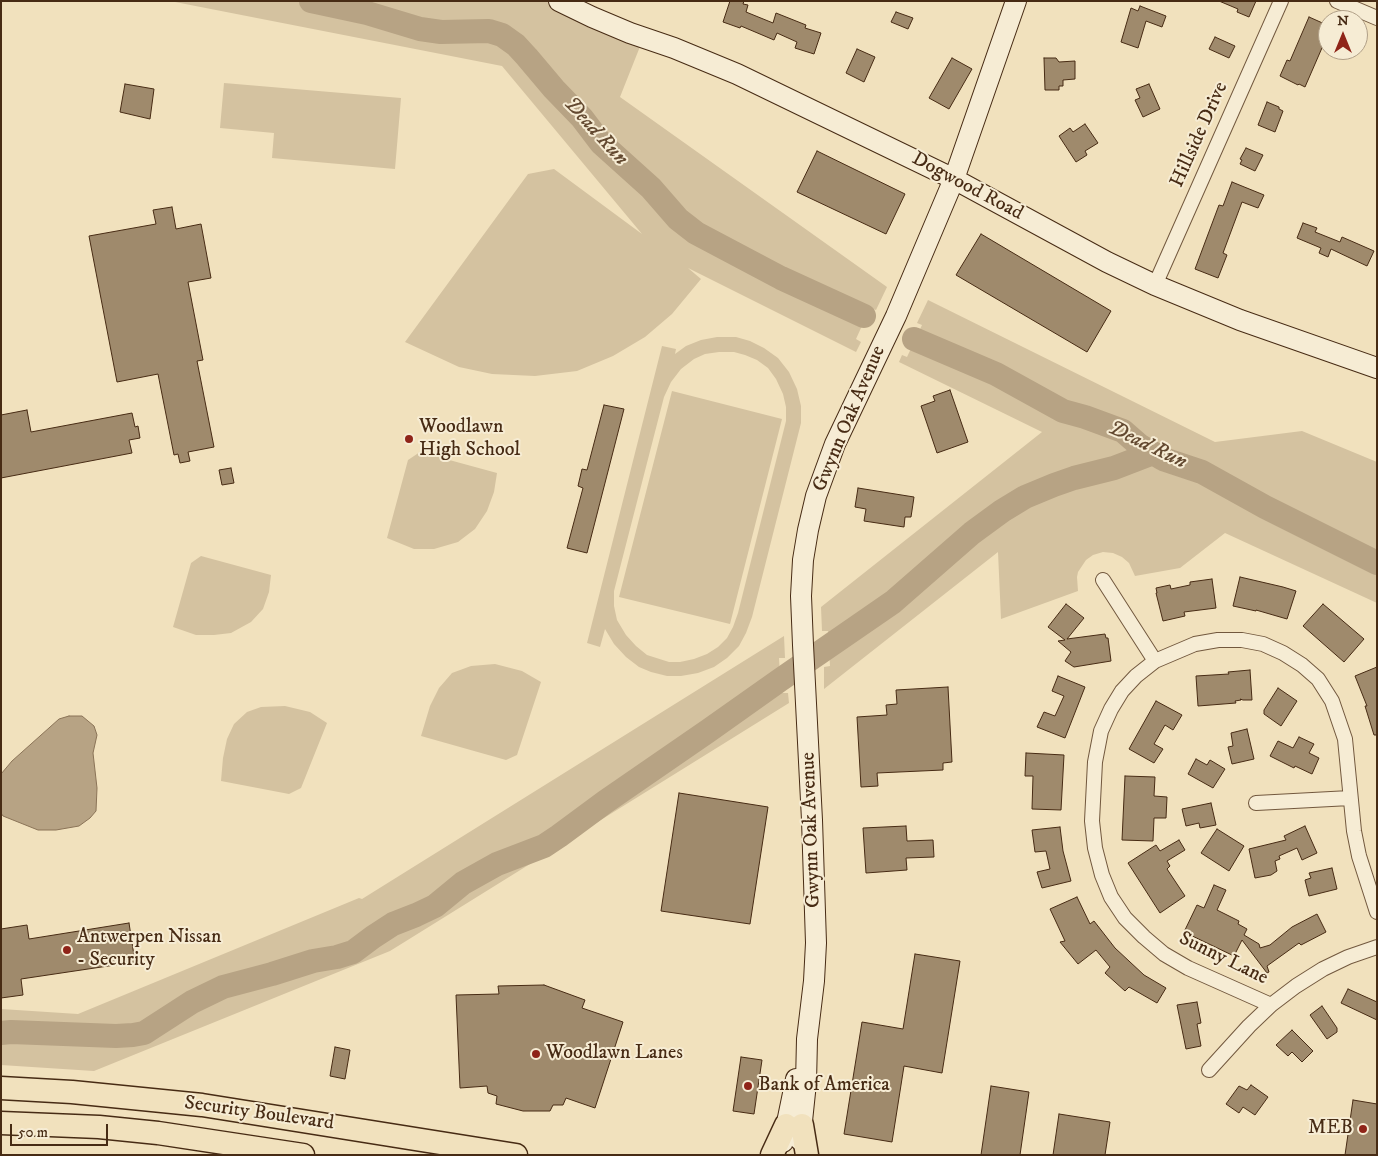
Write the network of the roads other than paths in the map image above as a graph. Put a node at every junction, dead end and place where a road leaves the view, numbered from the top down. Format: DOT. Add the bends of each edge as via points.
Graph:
graph roads {
  1 [pos="560,1"];
  2 [pos="1016,1"];
  3 [pos="1281,1"];
  4 [pos="1337,1"];
  5 [pos="1377,18"];
  6 [pos="954,178"];
  7 [pos="1155,285"];
  8 [pos="1377,368"];
  9 [pos="1103,580"];
  10 [pos="1155,661"];
  11 [pos="1350,798"];
  12 [pos="1256,803"];
  13 [pos="1377,912"];
  14 [pos="1377,947"];
  15 [pos="1271,1005"];
  16 [pos="1209,1070"];
  17 [pos="1,1088"];
  18 [pos="1,1123"];
  19 [pos="794,1125"];
  20 [pos="431,1148"];
  21 [pos="303,1155"];
  22 [pos="516,1155"];
  23 [pos="772,1155"];
  24 [pos="781,1155"];
  25 [pos="797,1155"];
  26 [pos="807,1155"];
  1 -- 6 [label="street, Dogwood Road" via="614,27 737,74"];
  2 -- 6 [label="street, Gwynn Oak Avenue"];
  3 -- 7 [label="street, Hillside Drive"];
  4 -- 5 [label="street"];
  6 -- 7 [label="street, Dogwood Road"];
  6 -- 19 [label="street, Gwynn Oak Avenue" via="896,316 836,444 816,496 808,530 801,596 816,943 807,1039 795,1082"];
  7 -- 8 [label="street, Dogwood Road" via="1240,320"];
  9 -- 10 [label="street"];
  10 -- 11 [label="street, Sunny Lane" via="1195,644 1242,640 1263,644 1302,665 1318,679 1339,720 1345,739"];
  10 -- 15 [label="street, Sunny Lane" via="1122,691 1101,731 1094,762 1092,821 1094,848 1102,875 1125,918 1164,954"];
  11 -- 12 [label="street"];
  11 -- 13 [label="street, Sunny Lane" via="1359,856"];
  14 -- 15 [label="street" via="1323,970"];
  15 -- 16 [label="street"];
  17 -- 20 [label="main road, Security Boulevard" via="202,1105"];
  18 -- 21 [label="main road, Security Boulevard" via="158,1133"];
  19 -- 23 [label="main road"];
  19 -- 24 [label="street, Gwynn Oak Avenue"];
  19 -- 25 [label="street, Gwynn Oak Avenue"];
  19 -- 26 [label="main road"];
  20 -- 22 [label="main road, Security Boulevard"];
}
